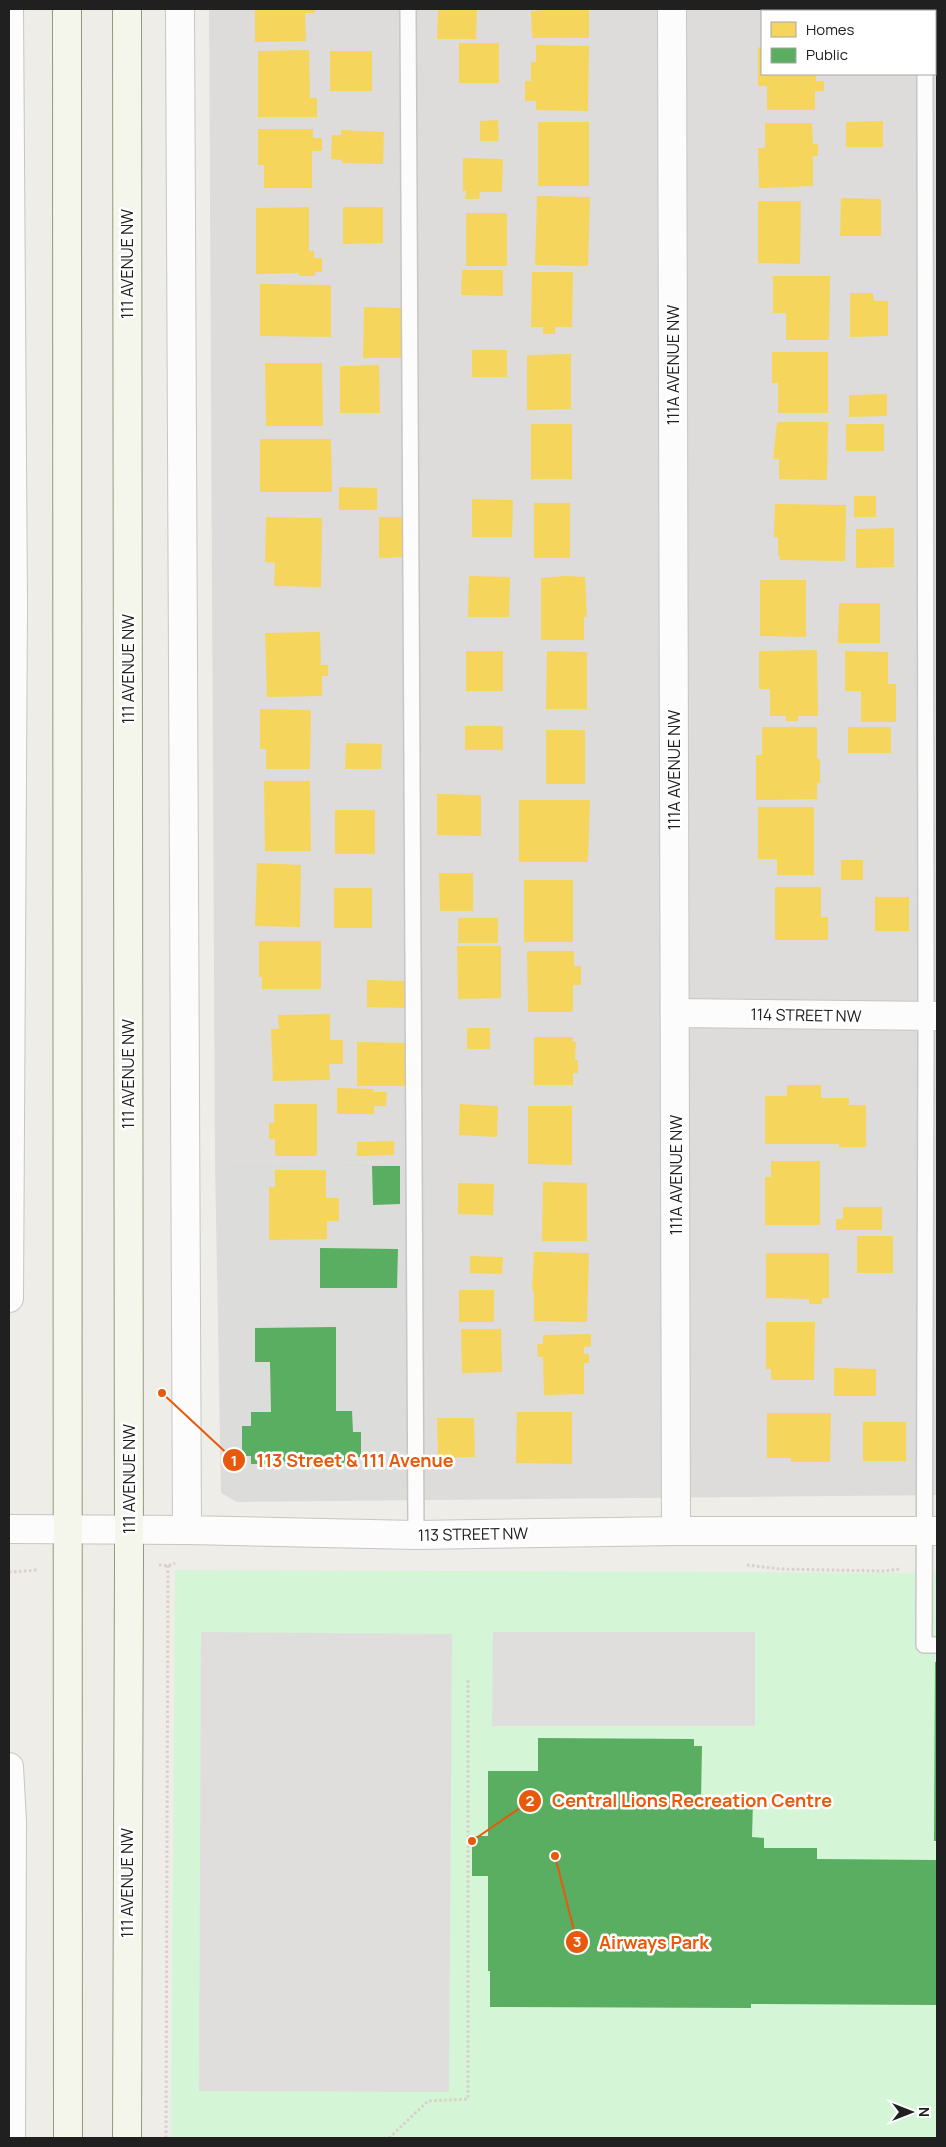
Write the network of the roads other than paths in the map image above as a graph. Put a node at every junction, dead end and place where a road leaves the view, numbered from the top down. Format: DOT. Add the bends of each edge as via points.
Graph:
graph roads {
  1 [pos="9,9"];
  2 [pos="67,9"];
  3 [pos="127,9"];
  4 [pos="180,9"];
  5 [pos="408,9"];
  6 [pos="672,9"];
  7 [pos="925,75"];
  8 [pos="11,606"];
  9 [pos="676,1014"];
  10 [pos="932,1016"];
  11 [pos="931,1272"];
  12 [pos="9,1298"];
  13 [pos="9,1529"];
  14 [pos="68,1529"];
  15 [pos="129,1530"];
  16 [pos="187,1530"];
  17 [pos="676,1531"];
  18 [pos="930,1531"];
  19 [pos="416,1535"];
  20 [pos="937,1645"];
  21 [pos="9,1767"];
  22 [pos="11,2138"];
  23 [pos="68,2138"];
  24 [pos="127,2138"];
  1 -- 8 [label="street"];
  2 -- 14 [label="main road"];
  3 -- 15 [label="main road, 111 AVENUE NW"];
  4 -- 16 [label="street"];
  5 -- 19 [label="lane"];
  6 -- 9 [label="street, 111A AVENUE NW"];
  7 -- 10 [label="lane"];
  8 -- 12 [label="street"];
  9 -- 10 [label="street, 114 STREET NW"];
  9 -- 17 [label="street, 111A AVENUE NW"];
  10 -- 11 [label="lane"];
  11 -- 18 [label="lane"];
  13 -- 14 [label="street, 113 STREET NW"];
  14 -- 15 [label="street, 113 STREET NW"];
  14 -- 23 [label="main road"];
  15 -- 16 [label="street, 113 STREET NW"];
  15 -- 24 [label="main road, 111 AVENUE NW"];
  16 -- 19 [label="street, 113 STREET NW"];
  17 -- 18 [label="street, 113 STREET NW"];
  17 -- 19 [label="street, 113 STREET NW"];
  18 -- 20 [label="lane" via="924,1645"];
  21 -- 22 [label="street" via="12,1821"];
}
